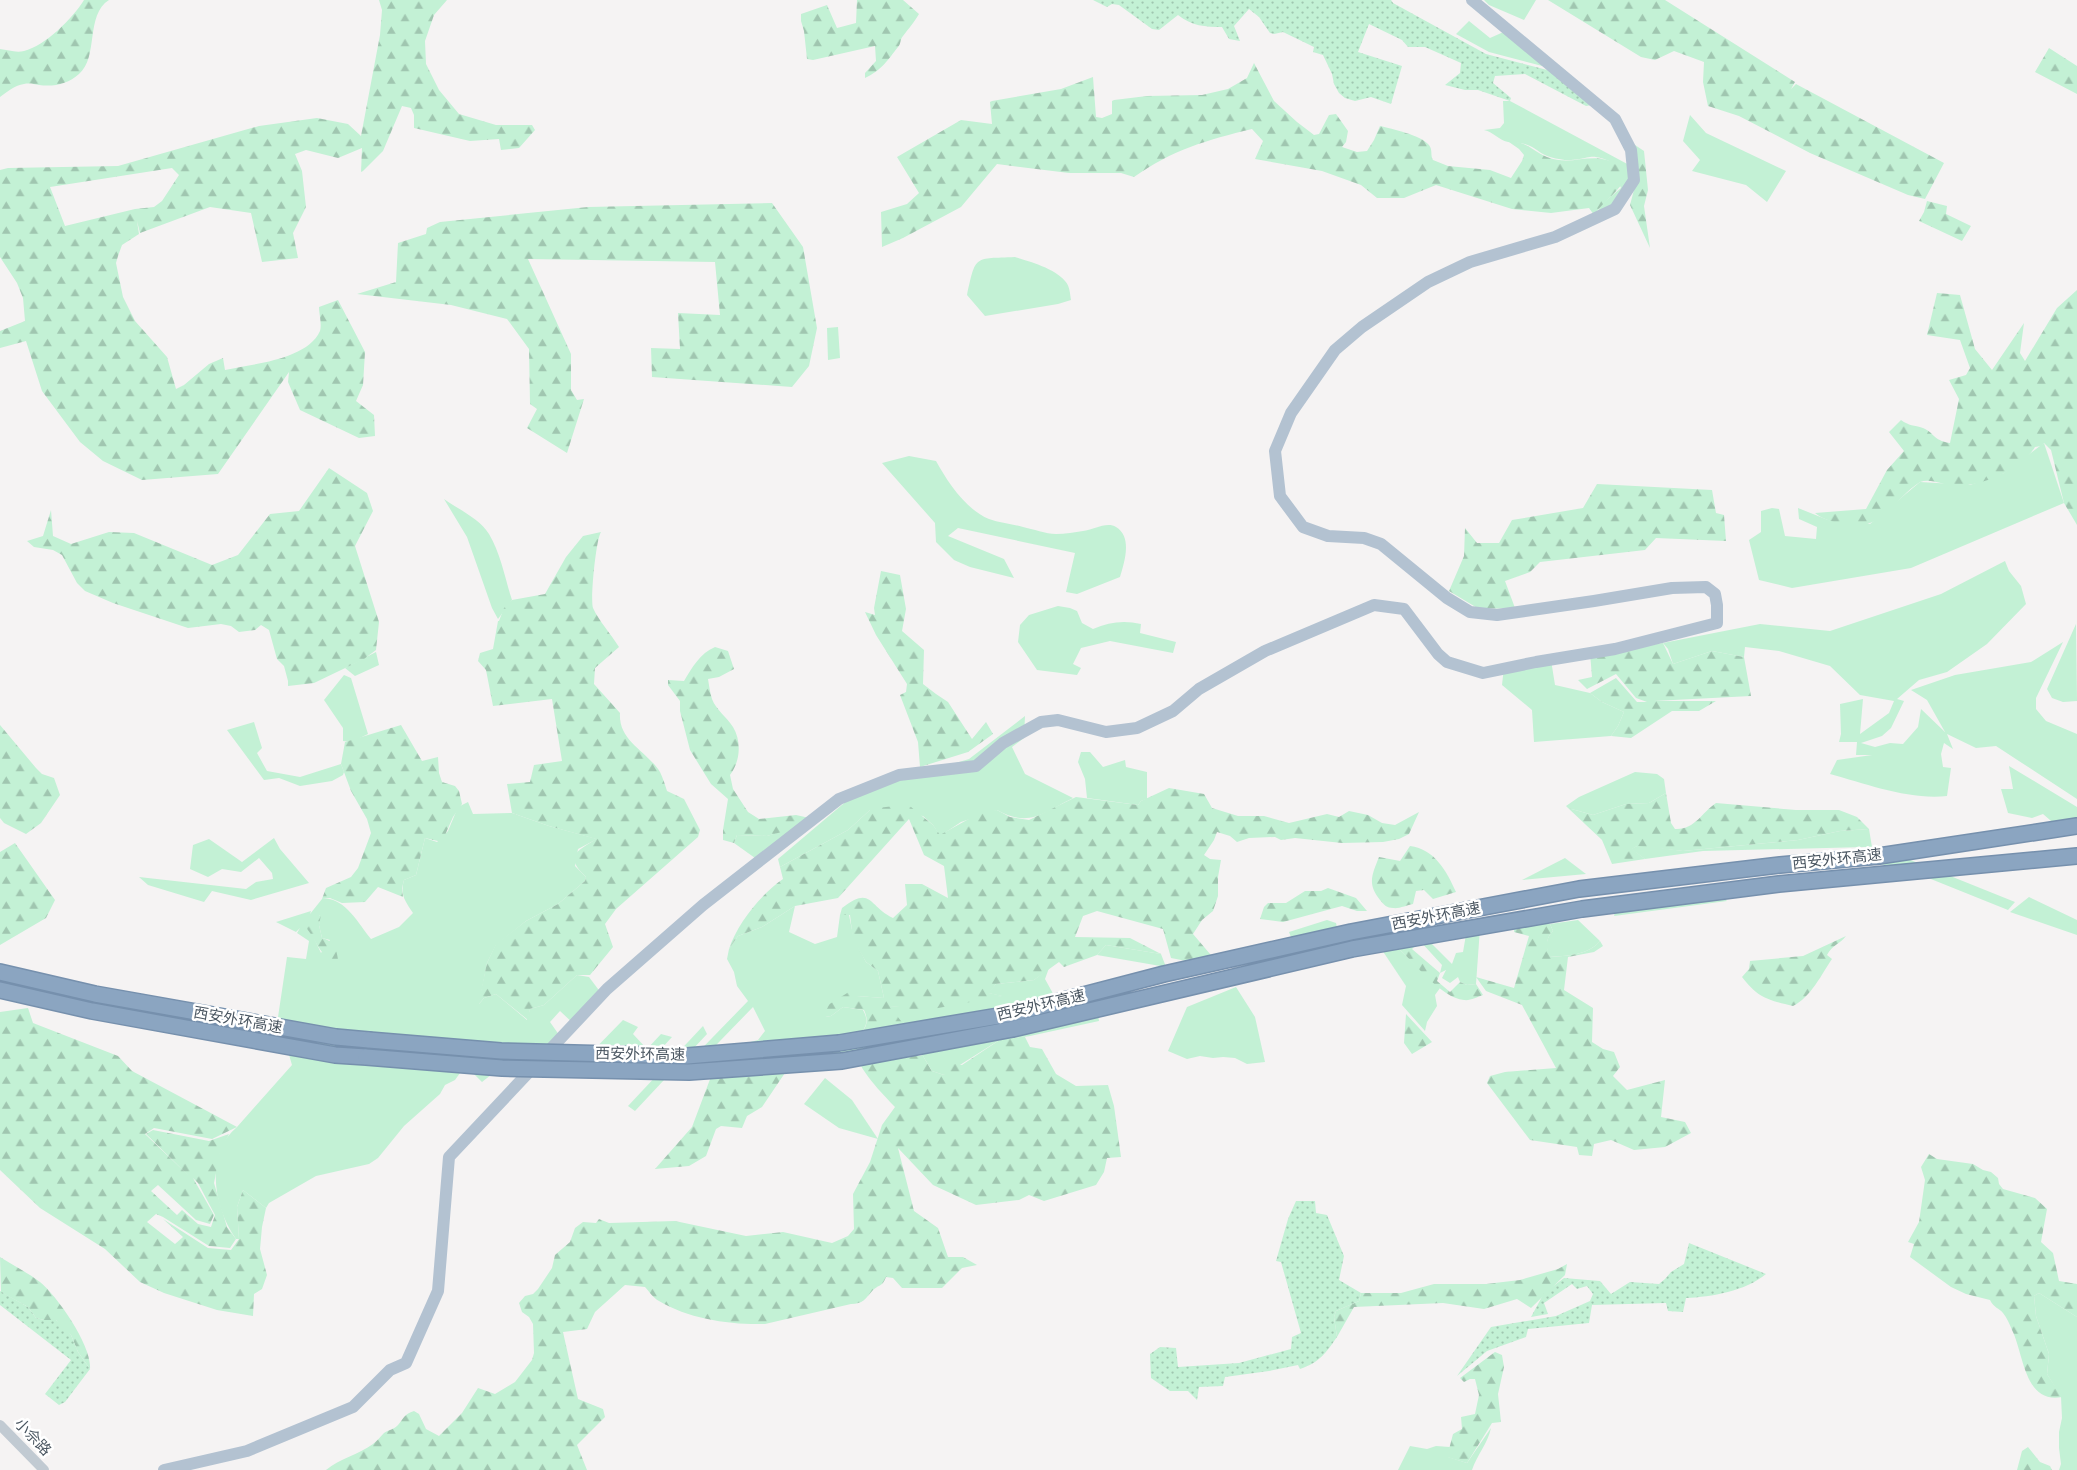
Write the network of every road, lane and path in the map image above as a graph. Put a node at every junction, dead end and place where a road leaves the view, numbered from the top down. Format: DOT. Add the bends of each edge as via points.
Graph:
graph roads {
  1 [pos="1472,0"];
  2 [pos="2077,826"];
  3 [pos="2077,856"];
  4 [pos="0,972"];
  5 [pos="0,990"];
  6 [pos="0,1425"];
  7 [pos="44,1470"];
  8 [pos="164,1470"];
  1 -- 8 [label="main road" via="1615,119 1631,150 1634,180 1615,208 1554,237 1470,262 1428,282 1362,327 1335,350 1291,413 1275,451 1280,496 1303,527 1328,536 1364,538 1381,544 1446,598 1470,612 1497,614 1672,588 1706,587 1715,594 1717,623 1615,649 1483,673 1447,662 1404,609 1374,605 1265,651 1199,689 1174,711 1137,728 1106,732 1058,720 1041,722 1002,743 976,766 899,775 839,799 703,905 607,989 449,1158 438,1291 406,1364 390,1370 353,1407 247,1451"];
  2 -- 4 [label="highway, 西安外环高速, bridge" via="1879,856 1601,887 1350,932 1164,974 1010,1014 839,1043 688,1056 501,1051 336,1037 95,994"];
  3 -- 5 [label="highway, 西安外环高速, bridge" via="1779,884 1582,909 1303,960 1014,1030 842,1061 689,1072 502,1068 335,1055 92,1012"];
  6 -- 7 [label="street, 小佘路"];
}
